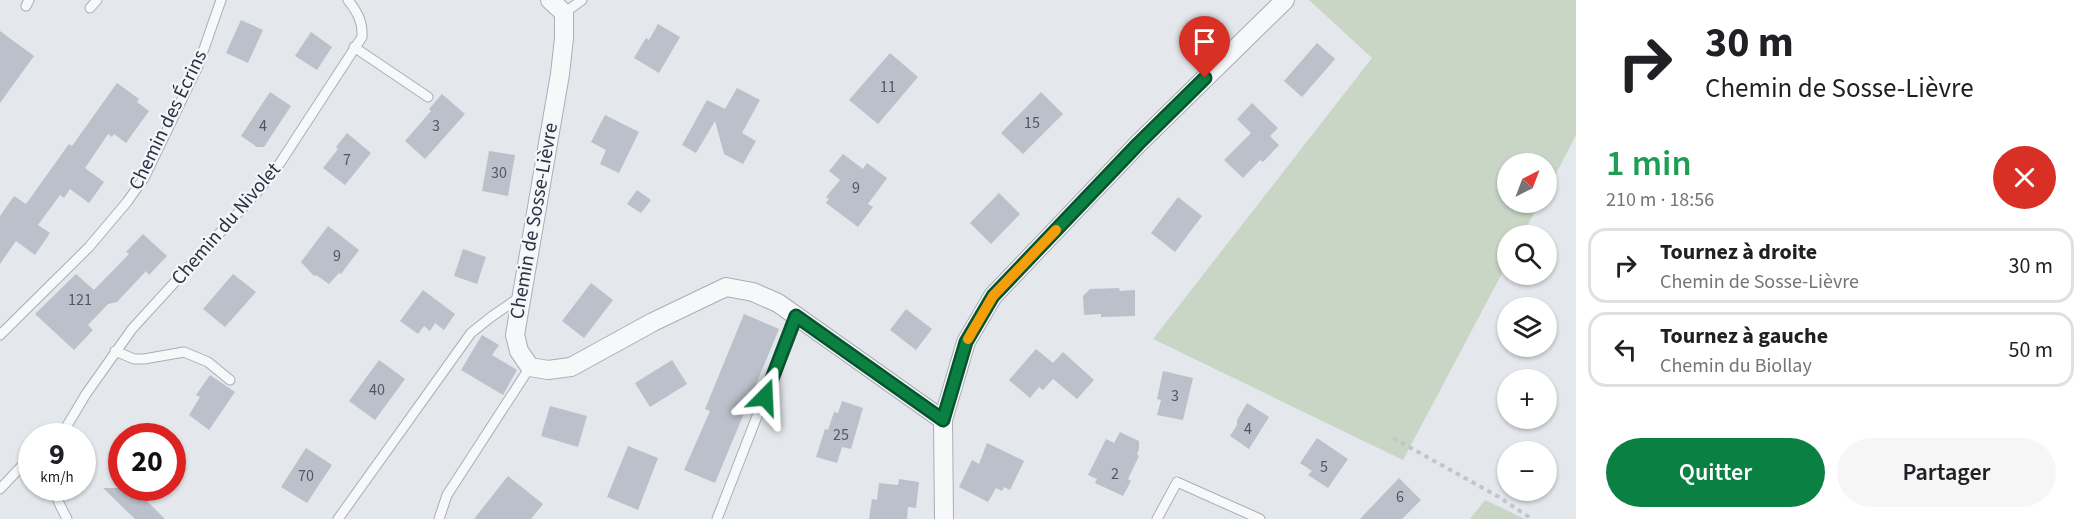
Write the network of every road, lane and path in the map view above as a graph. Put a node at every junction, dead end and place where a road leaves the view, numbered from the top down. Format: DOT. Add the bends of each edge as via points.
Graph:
graph roads {
  1 [pos="220,0"];
  2 [pos="348,0"];
  3 [pos="550,0"];
  4 [pos="582,0"];
  5 [pos="1285,0"];
  6 [pos="564,13"];
  7 [pos="354,48"];
  8 [pos="428,98"];
  9 [pos="520,297"];
  10 [pos="796,316"];
  11 [pos="0,335"];
  12 [pos="115,351"];
  13 [pos="530,366"];
  14 [pos="230,380"];
  15 [pos="943,420"];
  16 [pos="68,423"];
  17 [pos="1394,438"];
  18 [pos="18,470"];
  19 [pos="0,489"];
  20 [pos="58,501"];
  21 [pos="67,519"];
  22 [pos="338,519"];
  23 [pos="439,519"];
  24 [pos="717,519"];
  25 [pos="944,519"];
  26 [pos="1157,519"];
  27 [pos="1260,519"];
  28 [pos="1532,519"];
  1 -- 11 [label="lane, Chemin des Écrins" via="198,66 144,178 89,247"];
  2 -- 7 [label="lane, Chemin du Nivolet" via="363,24 362,36"];
  3 -- 6 [label="street"];
  4 -- 6 [label="lane"];
  5 -- 15 [label="street" via="1138,144 993,296 966,342"];
  6 -- 9 [label="street, Chemin de Sosse-Lièvre" via="560,74"];
  7 -- 8 [label="lane"];
  7 -- 12 [label="lane, Chemin du Nivolet" via="260,190"];
  9 -- 13 [label="street, Chemin de Sosse-Lièvre" via="515,335 519,351"];
  9 -- 22 [label="lane" via="471,333"];
  10 -- 13 [label="street" via="753,292 726,287 571,367 548,370"];
  10 -- 15 [label="street"];
  10 -- 24 [label="lane"];
  12 -- 14 [label="lane" via="134,359 184,352 208,362"];
  12 -- 16 [label="lane, Chemin du Nivolet"];
  13 -- 23 [label="lane" via="447,495"];
  15 -- 25 [label="street"];
  17 -- 28 [label="path"];
  18 -- 19 [label="lane"];
  20 -- 21 [label="lane"];
  26 -- 27 [label="lane" via="1177,482"];
}
